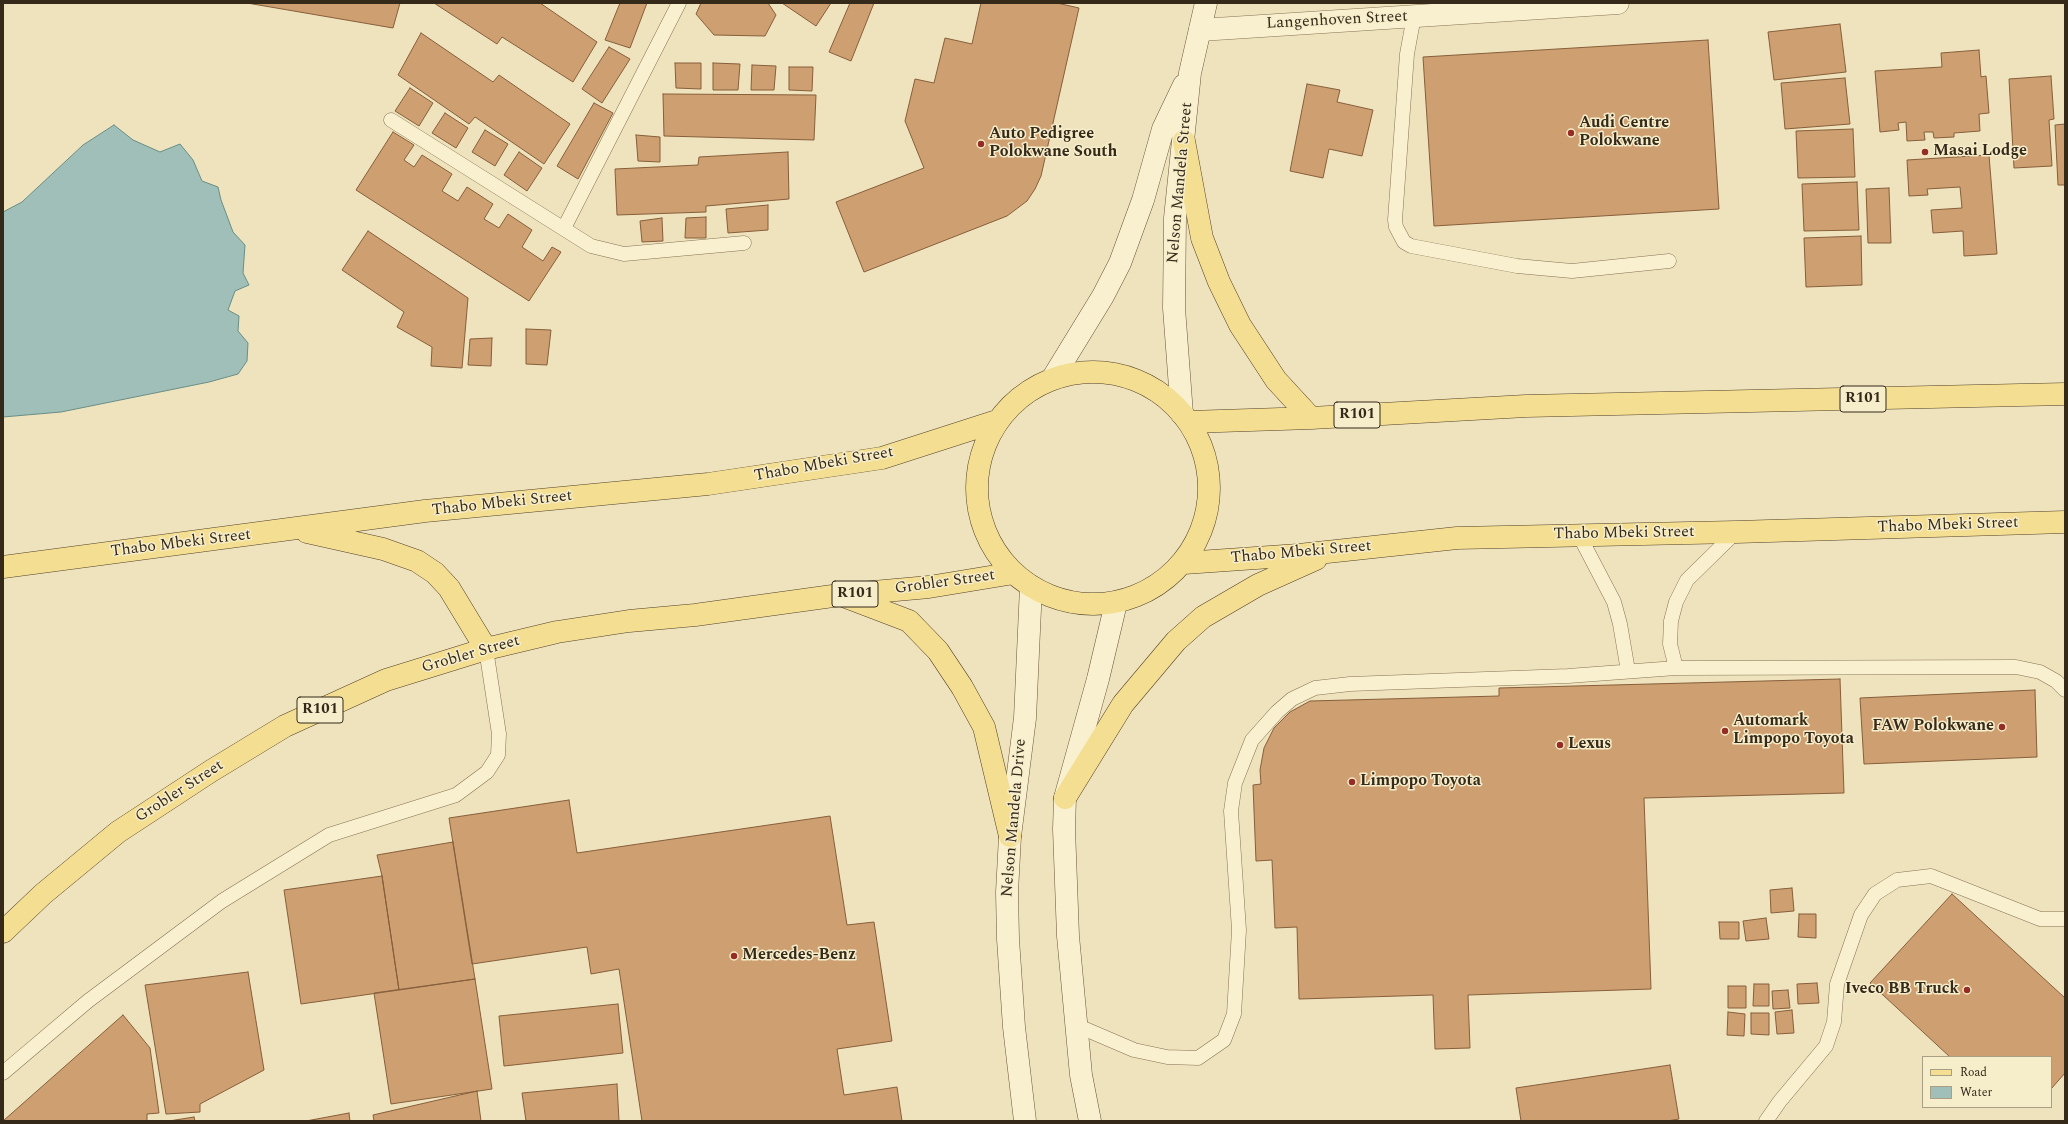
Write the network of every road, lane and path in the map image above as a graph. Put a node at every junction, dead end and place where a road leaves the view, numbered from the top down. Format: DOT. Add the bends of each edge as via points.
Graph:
graph roads {
  1 [pos="679,3"];
  2 [pos="1206,3"];
  3 [pos="1618,3"];
  4 [pos="1521,6"];
  5 [pos="1414,16"];
  6 [pos="1200,30"];
  7 [pos="1190,73"];
  8 [pos="391,120"];
  9 [pos="1184,141"];
  10 [pos="564,228"];
  11 [pos="744,243"];
  12 [pos="1669,261"];
  13 [pos="1054,376"];
  14 [pos="2065,394"];
  15 [pos="1186,418"];
  16 [pos="1311,418"];
  17 [pos="997,420"];
  18 [pos="2065,522"];
  19 [pos="294,529"];
  20 [pos="1736,532"];
  21 [pos="1579,535"];
  22 [pos="1335,551"];
  23 [pos="1184,562"];
  24 [pos="3,567"];
  25 [pos="1022,580"];
  26 [pos="840,595"];
  27 [pos="1116,603"];
  28 [pos="486,649"];
  29 [pos="1676,668"];
  30 [pos="1628,671"];
  31 [pos="2065,690"];
  32 [pos="1064,798"];
  33 [pos="1010,836"];
  34 [pos="2065,919"];
  35 [pos="3,932"];
  36 [pos="1078,1026"];
  37 [pos="3,1072"];
  38 [pos="1025,1121"];
  39 [pos="1090,1121"];
  40 [pos="1766,1121"];
  1 -- 10 [label="lane"];
  2 -- 6 [label="street, Nelson Mandela Street"];
  3 -- 4 [label="street, Langenhoven Street"];
  4 -- 5 [label="street, Langenhoven Street"];
  5 -- 6 [label="street, Langenhoven Street"];
  5 -- 12 [label="lane" via="1407,54 1396,220 1396,227 1404,242 1411,246 1517,266 1572,271"];
  6 -- 7 [label="street, Nelson Mandela Street"];
  7 -- 9 [label="street, Nelson Mandela Street"];
  7 -- 13 [label="street, Nelson Mandela Street" via="1163,129 1143,200 1120,263"];
  8 -- 10 [label="lane"];
  9 -- 15 [label="street, Nelson Mandela Street" via="1175,218 1174,308"];
  9 -- 16 [label="main road" via="1202,238 1219,282 1240,325 1276,380"];
  10 -- 11 [label="lane" via="591,246 624,254"];
  13 -- 15 [label="main road, Thabo Mbeki Street" via="1082,371 1110,373 1137,380 1162,395"];
  13 -- 17 [label="main road, Thabo Mbeki Street" via="1033,387"];
  14 -- 16 [label="main road, R101" via="1526,406"];
  15 -- 16 [label="main road, R101"];
  15 -- 23 [label="main road, Thabo Mbeki Street" via="1202,449 1209,478 1208,508 1200,537"];
  17 -- 19 [label="main road, Thabo Mbeki Street" via="874,459 708,484 425,511"];
  17 -- 25 [label="main road, Thabo Mbeki Street" via="983,448 976,479 978,510 989,540"];
  18 -- 20 [label="main road, Thabo Mbeki Street"];
  19 -- 24 [label="main road, Thabo Mbeki Street"];
  19 -- 28 [label="main road" via="384,550 416,561 436,572 449,588"];
  20 -- 21 [label="main road, Thabo Mbeki Street"];
  20 -- 29 [label="lane" via="1687,580 1676,602 1671,621 1670,644"];
  21 -- 22 [label="main road, Thabo Mbeki Street" via="1457,538"];
  21 -- 30 [label="lane" via="1614,602"];
  22 -- 23 [label="main road, Thabo Mbeki Street"];
  22 -- 32 [label="main road" via="1258,585 1203,617 1176,641 1123,704"];
  23 -- 27 [label="main road, Thabo Mbeki Street" via="1170,577 1153,588"];
  25 -- 26 [label="main road, Grobler Street / R101"];
  25 -- 27 [label="main road, Thabo Mbeki Street" via="1058,599 1086,605"];
  25 -- 33 [label="street, Nelson Mandela Drive" via="1025,718"];
  26 -- 28 [label="main road, Grobler Street / R101" via="696,615 629,621 557,632"];
  26 -- 33 [label="main road" via="909,621 938,651 962,686 984,727"];
  27 -- 32 [label="street" via="1098,679"];
  28 -- 35 [label="main road, Grobler Street / R101" via="386,680 285,726 118,832 43,894"];
  28 -- 37 [label="lane" via="499,734 498,755 487,772 476,782 456,795 329,835 222,901 88,1001"];
  29 -- 30 [label="lane"];
  29 -- 31 [label="lane" via="2016,667 2040,672 2056,680"];
  30 -- 36 [label="lane" via="1568,676 1350,684 1315,688 1292,699 1252,740 1235,783 1231,811 1239,930 1234,1014 1224,1040 1198,1058 1167,1057 1134,1050"];
  32 -- 36 [label="street" via="1068,936"];
  33 -- 38 [label="street, Nelson Mandela Drive" via="1008,939 1014,1027"];
  34 -- 40 [label="lane" via="2040,919 1931,876 1897,880 1875,894 1861,915 1837,984 1834,1022 1826,1046 1780,1100"];
  36 -- 39 [label="street" via="1081,1075"];
}
